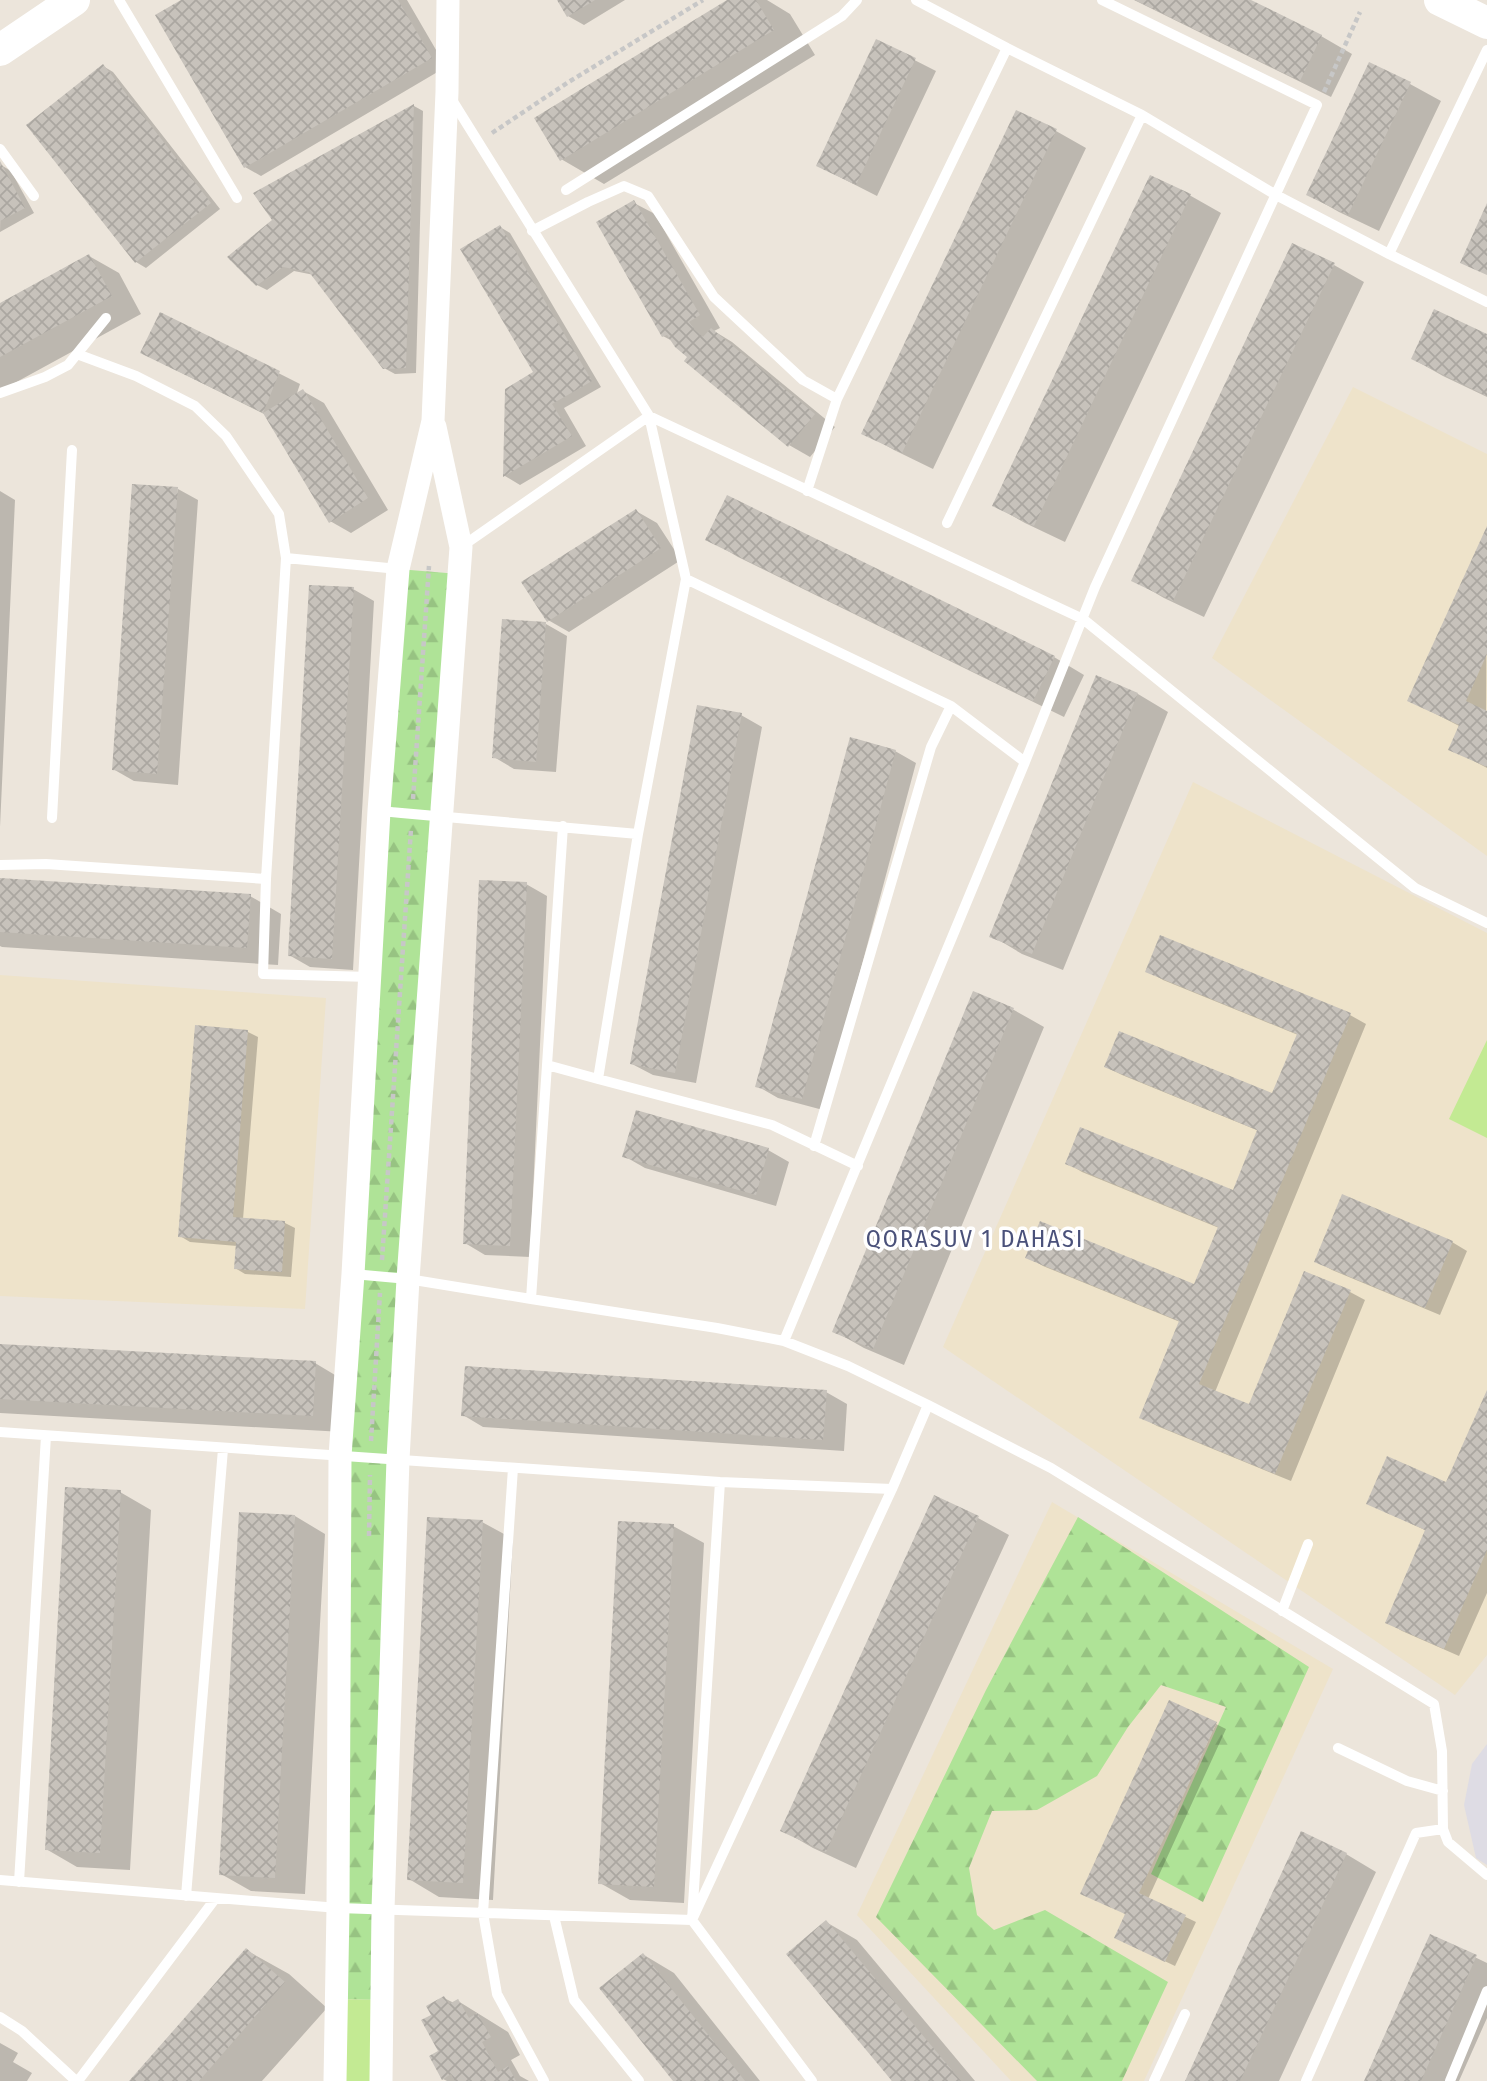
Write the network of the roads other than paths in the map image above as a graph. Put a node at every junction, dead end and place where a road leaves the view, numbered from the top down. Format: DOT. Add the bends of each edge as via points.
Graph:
graph roads {
  1 [pos="119,0"];
  2 [pos="448,0"];
  3 [pos="857,0"];
  4 [pos="916,0"];
  5 [pos="1102,0"];
  6 [pos="1440,0"];
  7 [pos="59,6"];
  8 [pos="1487,23"];
  9 [pos="1007,48"];
  10 [pos="0,50"];
  11 [pos="1487,50"];
  12 [pos="447,92"];
  13 [pos="1142,115"];
  14 [pos="0,149"];
  15 [pos="566,190"];
  16 [pos="1276,195"];
  17 [pos="34,196"];
  18 [pos="237,198"];
  19 [pos="532,231"];
  20 [pos="1389,254"];
  21 [pos="1487,302"];
  22 [pos="106,317"];
  23 [pos="77,354"];
  24 [pos="0,393"];
  25 [pos="837,399"];
  26 [pos="649,416"];
  27 [pos="433,421"];
  28 [pos="72,450"];
  29 [pos="807,491"];
  30 [pos="947,523"];
  31 [pos="461,547"];
  32 [pos="286,558"];
  33 [pos="398,569"];
  34 [pos="686,579"];
  35 [pos="1083,619"];
  36 [pos="951,706"];
  37 [pos="1025,762"];
  38 [pos="379,811"];
  39 [pos="442,817"];
  40 [pos="52,818"];
  41 [pos="563,826"];
  42 [pos="638,834"];
  43 [pos="0,865"];
  44 [pos="266,879"];
  45 [pos="1487,923"];
  46 [pos="370,976"];
  47 [pos="547,1065"];
  48 [pos="598,1079"];
  49 [pos="814,1146"];
  50 [pos="858,1167"];
  51 [pos="364,1275"];
  52 [pos="408,1279"];
  53 [pos="531,1299"];
  54 [pos="784,1342"];
  55 [pos="929,1405"];
  56 [pos="0,1432"];
  57 [pos="46,1436"];
  58 [pos="223,1449"];
  59 [pos="340,1456"];
  60 [pos="398,1459"];
  61 [pos="513,1468"];
  62 [pos="720,1482"];
  63 [pos="892,1489"];
  64 [pos="1308,1544"];
  65 [pos="1282,1611"];
  66 [pos="1338,1748"];
  67 [pos="1443,1791"];
  68 [pos="1443,1829"];
  69 [pos="1487,1875"];
  70 [pos="0,1880"];
  71 [pos="19,1882"];
  72 [pos="186,1896"];
  73 [pos="215,1899"];
  74 [pos="338,1908"];
  75 [pos="383,1909"];
  76 [pos="483,1913"];
  77 [pos="554,1916"];
  78 [pos="692,1920"];
  79 [pos="1487,1991"];
  80 [pos="1185,2014"];
  81 [pos="0,2017"];
  82 [pos="77,2081"];
  83 [pos="335,2081"];
  84 [pos="381,2081"];
  85 [pos="544,2081"];
  86 [pos="639,2081"];
  87 [pos="812,2081"];
  88 [pos="1154,2081"];
  89 [pos="1306,2081"];
  90 [pos="1450,2081"];
  1 -- 18 [label="lane"];
  2 -- 12 [label="street"];
  3 -- 15 [label="lane" via="842,16"];
  4 -- 9 [label="lane"];
  5 -- 16 [label="lane" via="1317,105"];
  6 -- 8 [label="main road"];
  7 -- 10 [label="main road"];
  9 -- 13 [label="lane"];
  9 -- 25 [label="lane"];
  11 -- 20 [label="lane"];
  12 -- 19 [label="lane"];
  12 -- 27 [label="street"];
  13 -- 16 [label="lane"];
  13 -- 30 [label="lane"];
  14 -- 17 [label="lane"];
  16 -- 20 [label="lane"];
  16 -- 35 [label="lane"];
  19 -- 25 [label="lane" via="624,186 648,196 714,298 803,380"];
  19 -- 26 [label="lane"];
  20 -- 21 [label="lane"];
  22 -- 23 [label="lane"];
  23 -- 24 [label="lane" via="68,365"];
  23 -- 32 [label="lane" via="195,405 226,436 279,514"];
  25 -- 29 [label="lane"];
  26 -- 29 [label="lane"];
  26 -- 31 [label="lane"];
  26 -- 34 [label="lane"];
  27 -- 31 [label="street"];
  27 -- 33 [label="street"];
  28 -- 40 [label="lane"];
  29 -- 35 [label="lane"];
  31 -- 39 [label="street"];
  32 -- 33 [label="lane"];
  32 -- 44 [label="lane"];
  33 -- 38 [label="street"];
  34 -- 36 [label="lane"];
  34 -- 42 [label="lane"];
  35 -- 37 [label="lane"];
  35 -- 45 [label="lane" via="1415,888"];
  36 -- 37 [label="lane"];
  36 -- 49 [label="lane" via="931,747"];
  37 -- 50 [label="lane"];
  38 -- 39 [label="lane"];
  38 -- 46 [label="street"];
  39 -- 41 [label="lane"];
  39 -- 52 [label="street"];
  41 -- 42 [label="lane"];
  41 -- 47 [label="lane"];
  42 -- 48 [label="lane"];
  43 -- 44 [label="lane"];
  44 -- 46 [label="lane" via="263,974"];
  46 -- 51 [label="street"];
  47 -- 48 [label="lane"];
  47 -- 53 [label="lane"];
  48 -- 49 [label="lane" via="772,1125"];
  49 -- 50 [label="lane"];
  50 -- 54 [label="lane"];
  51 -- 52 [label="lane"];
  51 -- 59 [label="street"];
  52 -- 53 [label="lane"];
  52 -- 60 [label="street"];
  53 -- 54 [label="lane"];
  54 -- 55 [label="lane"];
  55 -- 63 [label="lane"];
  55 -- 65 [label="lane" via="1051,1468"];
  56 -- 57 [label="lane"];
  57 -- 58 [label="lane"];
  57 -- 71 [label="lane"];
  58 -- 59 [label="lane"];
  58 -- 72 [label="lane"];
  59 -- 60 [label="lane"];
  59 -- 74 [label="street"];
  60 -- 61 [label="lane"];
  60 -- 75 [label="street"];
  61 -- 62 [label="lane"];
  61 -- 76 [label="lane"];
  62 -- 63 [label="lane"];
  62 -- 78 [label="lane"];
  63 -- 78 [label="lane"];
  64 -- 65 [label="lane"];
  65 -- 67 [label="lane" via="1433,1704 1442,1751"];
  66 -- 67 [label="lane" via="1407,1781"];
  67 -- 68 [label="lane"];
  68 -- 69 [label="lane" via="1448,1842"];
  68 -- 89 [label="lane" via="1416,1833"];
  70 -- 71 [label="lane"];
  71 -- 72 [label="lane"];
  72 -- 73 [label="lane"];
  73 -- 74 [label="lane"];
  73 -- 82 [label="lane"];
  74 -- 75 [label="lane"];
  74 -- 83 [label="street"];
  75 -- 76 [label="lane"];
  75 -- 84 [label="street"];
  76 -- 77 [label="lane"];
  76 -- 85 [label="lane" via="497,1994"];
  77 -- 78 [label="lane"];
  77 -- 86 [label="lane" via="574,2000"];
  78 -- 87 [label="lane"];
  79 -- 90 [label="lane"];
  80 -- 88 [label="lane"];
  81 -- 82 [label="lane"];
}
